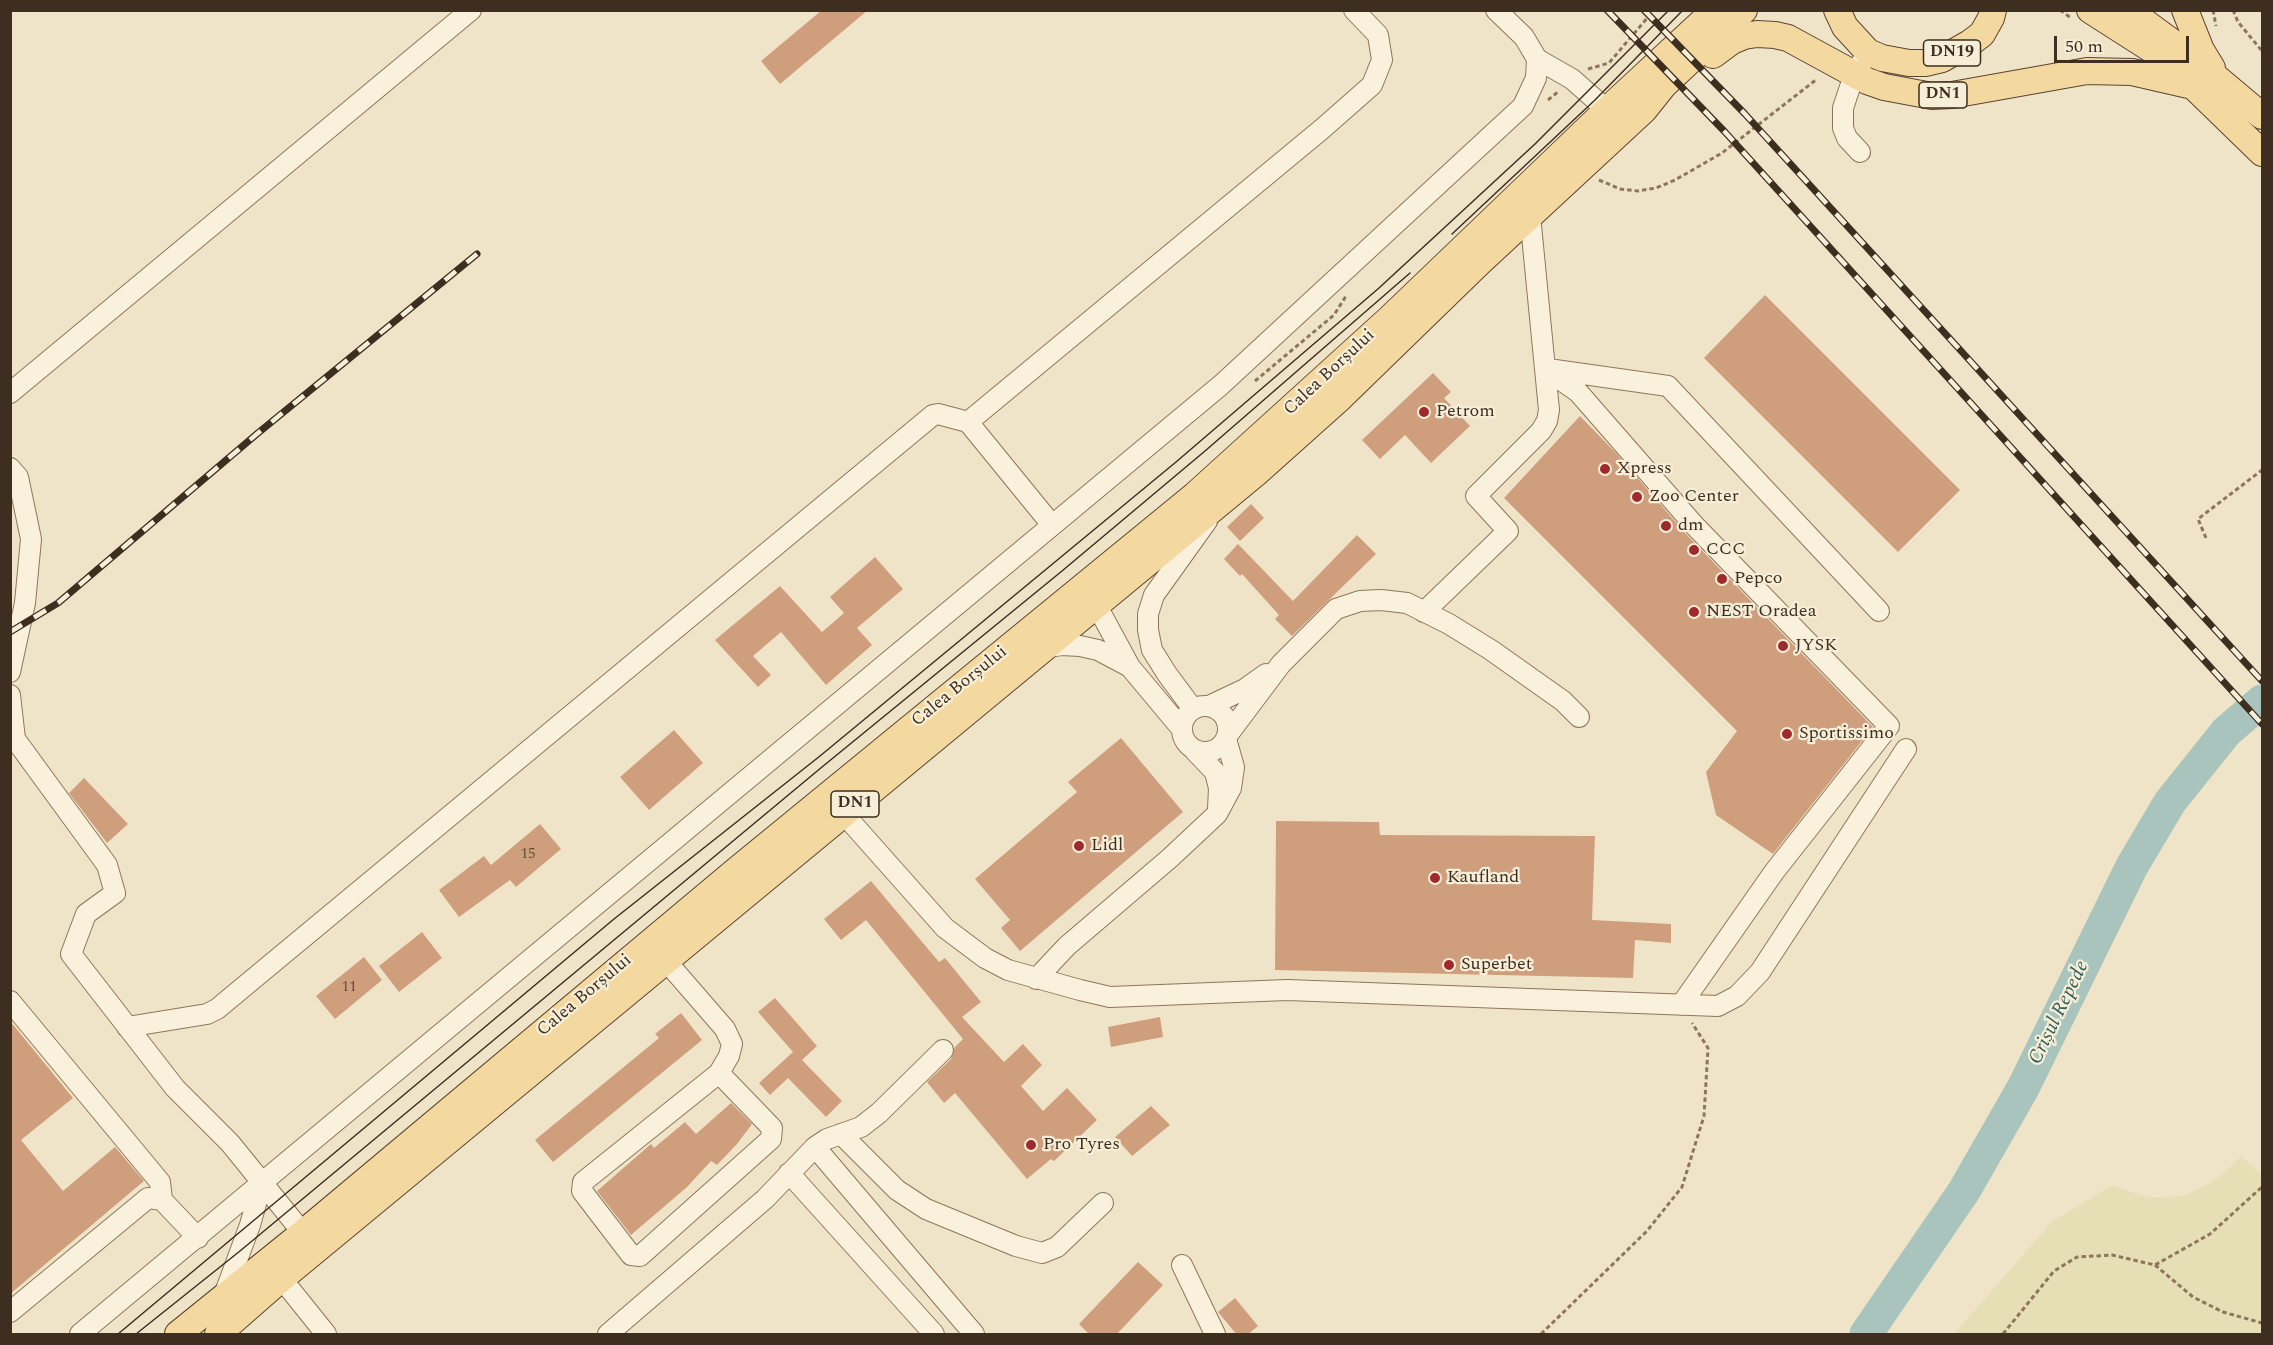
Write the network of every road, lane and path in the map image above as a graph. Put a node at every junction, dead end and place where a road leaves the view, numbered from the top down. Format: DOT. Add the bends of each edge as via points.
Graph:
graph roads {
  1 [pos="471,10"];
  2 [pos="1354,10"];
  3 [pos="1496,10"];
  4 [pos="1653,10"];
  5 [pos="1744,10"];
  6 [pos="1837,10"];
  7 [pos="1993,10"];
  8 [pos="2090,10"];
  9 [pos="2128,10"];
  10 [pos="2185,10"];
  11 [pos="2233,10"];
  12 [pos="1717,22"];
  13 [pos="2262,51"];
  14 [pos="1868,52"];
  15 [pos="1537,59"];
  16 [pos="1827,59"];
  17 [pos="1854,75"];
  18 [pos="2218,78"];
  19 [pos="1572,79"];
  20 [pos="2193,86"];
  21 [pos="1607,110"];
  22 [pos="1644,110"];
  23 [pos="2262,116"];
  24 [pos="1860,152"];
  25 [pos="2262,153"];
  26 [pos="1578,171"];
  27 [pos="1530,215"];
  28 [pos="1545,369"];
  29 [pos="10,393"];
  30 [pos="968,422"];
  31 [pos="10,468"];
  32 [pos="2262,470"];
  33 [pos="1220,504"];
  34 [pos="1052,525"];
  35 [pos="2205,538"];
  36 [pos="1091,595"];
  37 [pos="1879,611"];
  38 [pos="1424,612"];
  39 [pos="1049,647"];
  40 [pos="1281,664"];
  41 [pos="1130,667"];
  42 [pos="10,672"];
  43 [pos="10,695"];
  44 [pos="1201,707"];
  45 [pos="1579,717"];
  46 [pos="1181,728"];
  47 [pos="1227,738"];
  48 [pos="1906,749"];
  49 [pos="1196,751"];
  50 [pos="836,805"];
  51 [pos="1217,814"];
  52 [pos="666,961"];
  53 [pos="1036,979"];
  54 [pos="10,1001"];
  55 [pos="1681,1005"];
  56 [pos="127,1027"];
  57 [pos="943,1050"];
  58 [pos="719,1073"];
  59 [pos="841,1134"];
  60 [pos="815,1147"];
  61 [pos="789,1173"];
  62 [pos="262,1182"];
  63 [pos="2262,1187"];
  64 [pos="162,1200"];
  65 [pos="1103,1203"];
  66 [pos="198,1238"];
  67 [pos="310,1242"];
  68 [pos="1182,1265"];
  69 [pos="2155,1265"];
  70 [pos="275,1270"];
  71 [pos="223,1298"];
  72 [pos="10,1312"];
  73 [pos="2262,1323"];
  74 [pos="80,1335"];
  75 [pos="178,1335"];
  76 [pos="218,1335"];
  77 [pos="326,1335"];
  78 [pos="608,1335"];
  79 [pos="934,1335"];
  80 [pos="974,1335"];
  81 [pos="1215,1335"];
  82 [pos="1541,1335"];
  83 [pos="2003,1335"];
  1 -- 29 [label="street"];
  2 -- 30 [label="street" via="1378,35 1382,60 1372,85"];
  3 -- 15 [label="street" via="1524,37"];
  4 -- 19 [label="path" via="1609,63 1586,69"];
  5 -- 12 [label="main road, DN1"];
  6 -- 14 [label="main road" via="1845,27"];
  7 -- 14 [label="main road, DN19" via="1982,34 1942,59 1925,63 1893,60"];
  8 -- 20 [label="main road" via="2151,49"];
  9 -- 18 [label="main road"];
  10 -- 18 [label="main road" via="2201,50"];
  11 -- 13 [label="path"];
  12 -- 21 [label="main road, Calea Borșului / DN1"];
  12 -- 22 [label="main road, Calea Borșului / DN1"];
  14 -- 17 [label="street"];
  15 -- 19 [label="street"];
  15 -- 34 [label="street" via="1536,78 1523,106 1221,385"];
  16 -- 17 [label="main road, DN1"];
  16 -- 22 [label="main road, DN1" via="1788,38 1757,34 1732,41"];
  16 -- 26 [label="path" via="1822,75 1722,153 1675,180 1656,188 1629,191"];
  17 -- 20 [label="main road, DN1" via="1884,87 1932,96 2086,71 2132,72"];
  17 -- 24 [label="street" via="1843,108 1843,128"];
  18 -- 23 [label="main road"];
  19 -- 21 [label="street"];
  20 -- 25 [label="main road"];
  21 -- 36 [label="main road, Calea Borșului / DN1"];
  22 -- 26 [label="main road, Calea Borșului / DN1"];
  26 -- 27 [label="main road, Calea Borșului / DN1"];
  27 -- 28 [label="street"];
  27 -- 33 [label="main road, Calea Borșului / DN1" via="1340,398"];
  28 -- 37 [label="street" via="1668,386"];
  28 -- 38 [label="street" via="1549,410 1541,431 1476,496 1508,531"];
  28 -- 55 [label="street" via="1578,392 1695,525 1888,726 1774,872"];
  30 -- 34 [label="street"];
  30 -- 56 [label="street" via="933,415 217,1009"];
  31 -- 42 [label="street" via="18,477 31,539 25,603"];
  32 -- 35 [label="path" via="2198,519"];
  33 -- 36 [label="main road, Calea Borșului / DN1"];
  33 -- 44 [label="street" via="1154,595 1148,614 1152,650 1167,674"];
  34 -- 62 [label="street"];
  36 -- 39 [label="main road, Calea Borșului / DN1"];
  36 -- 41 [label="street"];
  36 -- 50 [label="main road, Calea Borșului / DN1"];
  38 -- 40 [label="street" via="1407,603 1381,600 1360,601 1336,609"];
  38 -- 45 [label="street" via="1491,650 1563,701"];
  39 -- 41 [label="street" via="1098,650"];
  39 -- 50 [label="main road, Calea Borșului / DN1"];
  40 -- 44 [label="street" via="1245,689"];
  40 -- 47 [label="street"];
  41 -- 46 [label="street"];
  43 -- 56 [label="street" via="15,739 107,865 115,893 86,914 71,954"];
  44 -- 46 [label="street" via="1183,721"];
  44 -- 47 [label="street" via="1222,712"];
  46 -- 49 [label="street" via="1185,742"];
  47 -- 49 [label="street" via="1211,752"];
  47 -- 51 [label="street" via="1234,767 1231,788"];
  48 -- 55 [label="street" via="1760,972 1737,996 1718,1006"];
  49 -- 51 [label="street" via="1215,772 1219,788"];
  50 -- 52 [label="main road, Calea Borșului / DN1"];
  50 -- 53 [label="street" via="945,928 985,958"];
  50 -- 67 [label="main road, Calea Borșului / DN1" via="562,1014"];
  51 -- 53 [label="street" via="1067,946"];
  52 -- 58 [label="street" via="725,1029 732,1044"];
  52 -- 67 [label="main road, Calea Borșului / DN1"];
  53 -- 55 [label="street" via="1110,996 1287,990"];
  54 -- 64 [label="street" via="160,1182"];
  55 -- 82 [label="path" via="1708,1048 1704,1116 1682,1187 1647,1231"];
  56 -- 62 [label="street" via="175,1088 230,1143"];
  57 -- 59 [label="street" via="879,1113"];
  58 -- 58 [label="street" via="772,1128 771,1139 640,1256 631,1254 582,1191 583,1182"];
  59 -- 60 [label="street"];
  59 -- 65 [label="street" via="897,1190 926,1209 1042,1253 1057,1246"];
  60 -- 61 [label="street"];
  60 -- 80 [label="street"];
  61 -- 78 [label="street" via="765,1199"];
  61 -- 79 [label="street"];
  62 -- 66 [label="street"];
  62 -- 67 [label="street"];
  62 -- 71 [label="street"];
  63 -- 69 [label="path" via="2210,1234"];
  64 -- 66 [label="street"];
  64 -- 72 [label="street" via="148,1198"];
  66 -- 74 [label="street"];
  67 -- 70 [label="main road, Calea Borșului / DN1"];
  68 -- 81 [label="street"];
  69 -- 73 [label="path" via="2193,1297 2223,1312"];
  69 -- 83 [label="path" via="2112,1254 2077,1257 2054,1271"];
  70 -- 71 [label="main road, Calea Borșului / DN1"];
  70 -- 76 [label="main road, Calea Borșului / DN1"];
  70 -- 77 [label="street"];
  71 -- 75 [label="main road, Calea Borșului / DN1"];
}
